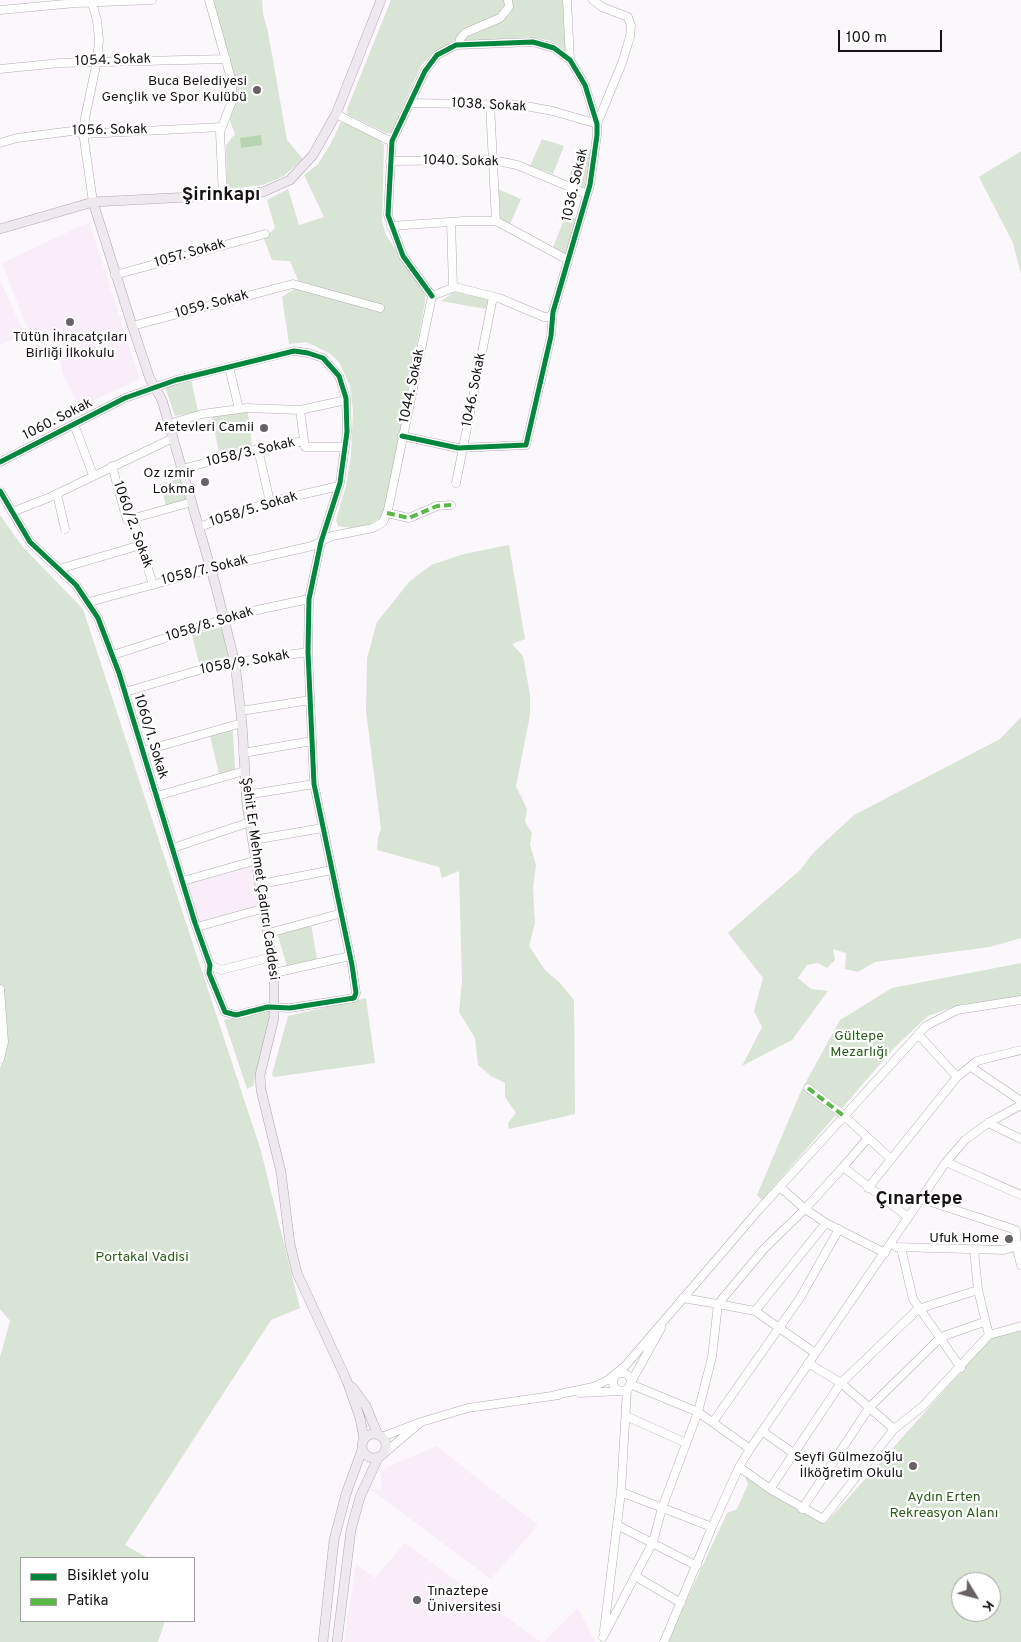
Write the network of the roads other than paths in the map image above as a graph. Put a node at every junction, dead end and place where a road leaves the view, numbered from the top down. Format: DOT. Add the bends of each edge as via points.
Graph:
graph roads {
  1 [pos="152,0"];
  2 [pos="209,0"];
  3 [pos="380,0"];
  4 [pos="508,0"];
  5 [pos="567,0"];
  6 [pos="593,0"];
  7 [pos="92,2"];
  8 [pos="0,10"];
  9 [pos="459,45"];
  10 [pos="226,58"];
  11 [pos="570,60"];
  12 [pos="98,61"];
  13 [pos="0,69"];
  14 [pos="410,103"];
  15 [pos="490,104"];
  16 [pos="336,114"];
  17 [pos="596,124"];
  18 [pos="222,126"];
  19 [pos="84,134"];
  20 [pos="392,142"];
  21 [pos="0,143"];
  22 [pos="493,160"];
  23 [pos="390,161"];
  24 [pos="587,194"];
  25 [pos="223,197"];
  26 [pos="93,202"];
  27 [pos="451,222"];
  28 [pos="496,222"];
  29 [pos="391,226"];
  30 [pos="0,230"];
  31 [pos="265,234"];
  32 [pos="568,260"];
  33 [pos="115,275"];
  34 [pos="453,287"];
  35 [pos="432,296"];
  36 [pos="493,297"];
  37 [pos="380,308"];
  38 [pos="553,312"];
  39 [pos="132,326"];
  40 [pos="228,367"];
  41 [pos="155,387"];
  42 [pos="346,400"];
  43 [pos="239,409"];
  44 [pos="300,410"];
  45 [pos="74,424"];
  46 [pos="169,424"];
  47 [pos="402,436"];
  48 [pos="173,438"];
  49 [pos="304,441"];
  50 [pos="345,447"];
  51 [pos="464,448"];
  52 [pos="258,449"];
  53 [pos="0,462"];
  54 [pos="112,466"];
  55 [pos="182,469"];
  56 [pos="94,475"];
  57 [pos="456,484"];
  58 [pos="339,486"];
  59 [pos="0,491"];
  60 [pos="57,494"];
  61 [pos="192,502"];
  62 [pos="270,502"];
  63 [pos="451,505"];
  64 [pos="12,512"];
  65 [pos="388,513"];
  66 [pos="133,518"];
  67 [pos="199,528"];
  68 [pos="65,529"];
  69 [pos="321,542"];
  70 [pos="141,545"];
  71 [pos="59,569"];
  72 [pos="211,569"];
  73 [pos="153,584"];
  74 [pos="309,599"];
  75 [pos="89,602"];
  76 [pos="224,621"];
  77 [pos="308,652"];
  78 [pos="113,655"];
  79 [pos="235,663"];
  80 [pos="124,692"];
  81 [pos="310,700"];
  82 [pos="241,711"];
  83 [pos="242,723"];
  84 [pos="312,741"];
  85 [pos="143,751"];
  86 [pos="243,754"];
  87 [pos="244,771"];
  88 [pos="314,784"];
  89 [pos="246,795"];
  90 [pos="156,796"];
  91 [pos="250,822"];
  92 [pos="323,828"];
  93 [pos="253,840"];
  94 [pos="173,848"];
  95 [pos="256,860"];
  96 [pos="332,870"];
  97 [pos="183,881"];
  98 [pos="261,884"];
  99 [pos="265,908"];
  100 [pos="342,913"];
  101 [pos="197,927"];
  102 [pos="269,932"];
  103 [pos="350,956"];
  104 [pos="272,957"];
  105 [pos="210,965"];
  106 [pos="274,973"];
  107 [pos="0,989"];
  108 [pos="1021,1000"];
  109 [pos="274,1008"];
  110 [pos="918,1034"];
  111 [pos="1021,1050"];
  112 [pos="0,1059"];
  113 [pos="971,1067"];
  114 [pos="957,1077"];
  115 [pos="808,1088"];
  116 [pos="1021,1103"];
  117 [pos="845,1117"];
  118 [pos="988,1123"];
  119 [pos="868,1138"];
  120 [pos="1021,1139"];
  121 [pos="891,1159"];
  122 [pos="946,1162"];
  123 [pos="843,1167"];
  124 [pos="780,1187"];
  125 [pos="868,1188"];
  126 [pos="1021,1195"];
  127 [pos="922,1199"];
  128 [pos="805,1209"];
  129 [pos="908,1217"];
  130 [pos="826,1223"];
  131 [pos="839,1229"];
  132 [pos="1018,1245"];
  133 [pos="900,1248"];
  134 [pos="887,1250"];
  135 [pos="974,1250"];
  136 [pos="1021,1265"];
  137 [pos="978,1290"];
  138 [pos="683,1298"];
  139 [pos="718,1304"];
  140 [pos="918,1308"];
  141 [pos="754,1311"];
  142 [pos="670,1312"];
  143 [pos="984,1322"];
  144 [pos="1021,1326"];
  145 [pos="778,1328"];
  146 [pos="989,1335"];
  147 [pos="941,1337"];
  148 [pos="815,1353"];
  149 [pos="808,1363"];
  150 [pos="961,1368"];
  151 [pos="616,1375"];
  152 [pos="347,1381"];
  153 [pos="841,1383"];
  154 [pos="626,1388"];
  155 [pos="555,1395"];
  156 [pos="869,1408"];
  157 [pos="698,1412"];
  158 [pos="626,1416"];
  159 [pos="421,1422"];
  160 [pos="713,1422"];
  161 [pos="894,1429"];
  162 [pos="762,1431"];
  163 [pos="380,1436"];
  164 [pos="364,1439"];
  165 [pos="686,1443"];
  166 [pos="750,1449"];
  167 [pos="362,1450"];
  168 [pos="793,1453"];
  169 [pos="380,1457"];
  170 [pos="739,1467"];
  171 [pos="770,1489"];
  172 [pos="621,1492"];
  173 [pos="662,1508"];
  174 [pos="802,1509"];
  175 [pos="617,1525"];
  176 [pos="712,1527"];
  177 [pos="653,1542"];
  178 [pos="697,1566"];
  179 [pos="635,1576"];
  180 [pos="681,1603"];
  181 [pos="604,1640"];
  182 [pos="323,1642"];
  183 [pos="337,1642"];
  184 [pos="664,1642"];
  1 -- 7 [label="street"];
  2 -- 10 [label="street"];
  3 -- 16 [label="main road"];
  4 -- 9 [label="street" via="500,18 465,33"];
  5 -- 11 [label="street"];
  6 -- 17 [label="street" via="628,18 631,26 622,63"];
  7 -- 8 [label="street"];
  7 -- 12 [label="street" via="99,40"];
  9 -- 11 [label="street, 1036. Sokak" via="533,42 554,48"];
  9 -- 14 [label="street, 1036. Sokak" via="445,50 431,62"];
  10 -- 12 [label="street, 1054. Sokak"];
  10 -- 18 [label="street" via="232,82 232,101"];
  11 -- 17 [label="street, 1036. Sokak" via="585,85"];
  12 -- 13 [label="street, 1054. Sokak"];
  12 -- 19 [label="street"];
  14 -- 15 [label="street, 1038. Sokak"];
  14 -- 20 [label="street, 1036. Sokak"];
  15 -- 17 [label="street, 1038. Sokak" via="520,105"];
  15 -- 22 [label="street"];
  16 -- 20 [label="street"];
  16 -- 25 [label="main road" via="313,155 290,180 263,192"];
  17 -- 24 [label="street, 1036. Sokak" via="596,149"];
  18 -- 19 [label="street, 1056. Sokak"];
  18 -- 25 [label="street"];
  19 -- 21 [label="street, 1056. Sokak" via="72,131 47,133"];
  19 -- 26 [label="street"];
  20 -- 23 [label="street, 1036. Sokak"];
  22 -- 23 [label="street, 1040. Sokak"];
  22 -- 24 [label="street, 1040. Sokak" via="517,165"];
  22 -- 28 [label="street"];
  23 -- 29 [label="street, 1036. Sokak" via="388,215"];
  24 -- 32 [label="street, 1036. Sokak"];
  25 -- 26 [label="main road"];
  26 -- 30 [label="main road"];
  26 -- 33 [label="main road, Şehit Er Mehmet Çadırcı Caddesi"];
  27 -- 28 [label="street"];
  27 -- 29 [label="street"];
  27 -- 34 [label="street"];
  28 -- 32 [label="street"];
  29 -- 35 [label="street, 1036. Sokak" via="403,256"];
  31 -- 33 [label="street, 1057. Sokak"];
  32 -- 38 [label="street, 1036. Sokak"];
  33 -- 39 [label="main road, Şehit Er Mehmet Çadırcı Caddesi"];
  34 -- 35 [label="street"];
  34 -- 36 [label="street"];
  35 -- 47 [label="street, 1044. Sokak"];
  36 -- 38 [label="street" via="544,317 550,317"];
  36 -- 51 [label="street, 1046. Sokak"];
  37 -- 39 [label="street, 1059. Sokak" via="293,284"];
  38 -- 51 [label="street, 1036. Sokak" via="551,336 526,445"];
  39 -- 41 [label="main road, Şehit Er Mehmet Çadırcı Caddesi"];
  40 -- 41 [label="street, 1060. Sokak"];
  40 -- 42 [label="street, 1060. Sokak" via="294,351 308,353 327,361 337,372"];
  40 -- 43 [label="street"];
  41 -- 45 [label="street, 1060. Sokak"];
  41 -- 46 [label="main road, Şehit Er Mehmet Çadırcı Caddesi"];
  42 -- 44 [label="street"];
  42 -- 50 [label="street, 1060. Sokak"];
  43 -- 44 [label="street"];
  43 -- 46 [label="street" via="202,414"];
  44 -- 49 [label="street"];
  45 -- 53 [label="street, 1060. Sokak"];
  45 -- 56 [label="street, 1060/2. Sokak"];
  46 -- 48 [label="main road, Şehit Er Mehmet Çadırcı Caddesi"];
  47 -- 51 [label="street, 1036. Sokak"];
  47 -- 65 [label="street, 1044. Sokak"];
  48 -- 54 [label="street"];
  48 -- 55 [label="main road, Şehit Er Mehmet Çadırcı Caddesi"];
  49 -- 50 [label="street, 1058/3. Sokak" via="305,447"];
  49 -- 52 [label="street, 1058/3. Sokak"];
  50 -- 58 [label="street, 1060. Sokak"];
  51 -- 57 [label="street, 1046. Sokak"];
  52 -- 55 [label="street, 1058/3. Sokak"];
  52 -- 62 [label="street"];
  54 -- 56 [label="street"];
  54 -- 66 [label="street, 1060/2. Sokak" via="127,520"];
  55 -- 61 [label="main road, Şehit Er Mehmet Çadırcı Caddesi"];
  56 -- 60 [label="street"];
  58 -- 62 [label="street, 1058/5. Sokak"];
  58 -- 69 [label="street, 1060. Sokak"];
  59 -- 64 [label="street, 1060/1. Sokak"];
  60 -- 64 [label="street"];
  60 -- 68 [label="street"];
  61 -- 66 [label="street"];
  61 -- 67 [label="main road, Şehit Er Mehmet Çadırcı Caddesi"];
  62 -- 67 [label="street, 1058/5. Sokak"];
  63 -- 65 [label="street" via="436,506 409,518"];
  64 -- 71 [label="street, 1060/1. Sokak" via="30,542"];
  65 -- 69 [label="street" via="383,522 373,528 332,536"];
  66 -- 70 [label="street, 1060/2. Sokak"];
  67 -- 72 [label="main road, Şehit Er Mehmet Çadırcı Caddesi"];
  69 -- 72 [label="street, 1058/7. Sokak"];
  69 -- 74 [label="street, 1060. Sokak"];
  70 -- 71 [label="street"];
  70 -- 73 [label="street, 1060/2. Sokak"];
  71 -- 75 [label="street, 1060/1. Sokak"];
  72 -- 73 [label="street, 1058/7. Sokak"];
  72 -- 76 [label="main road, Şehit Er Mehmet Çadırcı Caddesi"];
  73 -- 75 [label="street, 1058/7. Sokak"];
  74 -- 76 [label="street, 1058/8. Sokak" via="243,613"];
  74 -- 77 [label="street, 1060. Sokak"];
  75 -- 78 [label="street, 1060/1. Sokak"];
  76 -- 78 [label="street, 1058/8. Sokak"];
  76 -- 79 [label="main road, Şehit Er Mehmet Çadırcı Caddesi"];
  77 -- 79 [label="street, 1058/9. Sokak"];
  77 -- 81 [label="street, 1060. Sokak"];
  78 -- 80 [label="street, 1060/1. Sokak"];
  79 -- 80 [label="street, 1058/9. Sokak"];
  79 -- 82 [label="main road, Şehit Er Mehmet Çadırcı Caddesi"];
  80 -- 85 [label="street, 1060/1. Sokak"];
  81 -- 82 [label="street"];
  81 -- 84 [label="street, 1060. Sokak"];
  82 -- 83 [label="main road, Şehit Er Mehmet Çadırcı Caddesi"];
  83 -- 85 [label="street"];
  83 -- 86 [label="main road, Şehit Er Mehmet Çadırcı Caddesi"];
  84 -- 86 [label="street"];
  84 -- 88 [label="street, 1060. Sokak"];
  85 -- 90 [label="street, 1060/1. Sokak"];
  86 -- 87 [label="main road, Şehit Er Mehmet Çadırcı Caddesi"];
  87 -- 89 [label="main road, Şehit Er Mehmet Çadırcı Caddesi"];
  87 -- 90 [label="street"];
  88 -- 89 [label="street"];
  88 -- 92 [label="street, 1060. Sokak"];
  89 -- 91 [label="main road, Şehit Er Mehmet Çadırcı Caddesi"];
  90 -- 94 [label="street, 1060/1. Sokak"];
  91 -- 93 [label="main road, Şehit Er Mehmet Çadırcı Caddesi"];
  91 -- 94 [label="street"];
  92 -- 93 [label="street"];
  92 -- 96 [label="street, 1060. Sokak"];
  93 -- 95 [label="main road, Şehit Er Mehmet Çadırcı Caddesi"];
  94 -- 97 [label="street, 1060/1. Sokak"];
  95 -- 97 [label="street"];
  95 -- 98 [label="main road, Şehit Er Mehmet Çadırcı Caddesi"];
  96 -- 98 [label="street"];
  96 -- 100 [label="street, 1060. Sokak"];
  97 -- 101 [label="street, 1060/1. Sokak"];
  98 -- 99 [label="main road, Şehit Er Mehmet Çadırcı Caddesi"];
  99 -- 101 [label="street"];
  99 -- 102 [label="main road, Şehit Er Mehmet Çadırcı Caddesi"];
  100 -- 102 [label="street"];
  100 -- 103 [label="street, 1060. Sokak"];
  101 -- 105 [label="street, 1060/1. Sokak"];
  102 -- 104 [label="main road, Şehit Er Mehmet Çadırcı Caddesi"];
  103 -- 106 [label="street"];
  103 -- 109 [label="street, 1060. Sokak" via="356,996"];
  104 -- 105 [label="street" via="221,970"];
  104 -- 106 [label="main road, Şehit Er Mehmet Çadırcı Caddesi"];
  105 -- 109 [label="street, 1060/1. Sokak" via="209,973 222,1006 230,1015"];
  106 -- 109 [label="main road, Şehit Er Mehmet Çadırcı Caddesi"];
  107 -- 112 [label="street" via="4,1042"];
  108 -- 110 [label="street" via="957,1010"];
  109 -- 152 [label="main road, Şehit Er Mehmet Çadırcı Caddesi" via="260,1082 280,1172 291,1250 304,1293"];
  110 -- 114 [label="street"];
  110 -- 117 [label="street"];
  111 -- 113 [label="street" via="977,1061"];
  113 -- 114 [label="street"];
  113 -- 116 [label="street"];
  114 -- 121 [label="street"];
  115 -- 117 [label="street"];
  116 -- 118 [label="street"];
  117 -- 119 [label="street"];
  117 -- 124 [label="street"];
  118 -- 120 [label="street"];
  118 -- 122 [label="street" via="966,1140"];
  119 -- 121 [label="street"];
  119 -- 123 [label="street"];
  121 -- 125 [label="street"];
  122 -- 126 [label="street"];
  122 -- 127 [label="street"];
  123 -- 125 [label="street"];
  123 -- 128 [label="street"];
  124 -- 128 [label="street"];
  124 -- 138 [label="street"];
  125 -- 129 [label="street"];
  127 -- 129 [label="street"];
  127 -- 132 [label="street" via="1016,1230"];
  128 -- 130 [label="street"];
  128 -- 139 [label="street" via="764,1249"];
  129 -- 134 [label="street"];
  130 -- 131 [label="street"];
  130 -- 141 [label="street"];
  131 -- 134 [label="street"];
  131 -- 145 [label="street" via="800,1298"];
  132 -- 135 [label="street" via="1004,1250"];
  132 -- 136 [label="street"];
  133 -- 134 [label="street"];
  133 -- 135 [label="street"];
  133 -- 140 [label="street"];
  134 -- 148 [label="street"];
  135 -- 137 [label="street"];
  137 -- 140 [label="street"];
  137 -- 143 [label="street"];
  138 -- 139 [label="street"];
  138 -- 142 [label="street"];
  139 -- 141 [label="street"];
  139 -- 157 [label="street" via="712,1357"];
  140 -- 147 [label="street"];
  140 -- 153 [label="street"];
  141 -- 145 [label="street"];
  142 -- 151 [label="street"];
  142 -- 154 [label="street"];
  143 -- 146 [label="street"];
  143 -- 147 [label="street"];
  144 -- 146 [label="street"];
  145 -- 148 [label="street"];
  145 -- 160 [label="street"];
  146 -- 150 [label="street"];
  147 -- 150 [label="street"];
  147 -- 156 [label="street"];
  148 -- 149 [label="street"];
  149 -- 153 [label="street"];
  149 -- 162 [label="street"];
  150 -- 161 [label="street" via="923,1406"];
  151 -- 154 [label="street" via="614,1386"];
  151 -- 154 [label="street" via="627,1374"];
  151 -- 155 [label="street" via="593,1387"];
  152 -- 163 [label="main road, Şehit Er Mehmet Çadırcı Caddesi" via="366,1406"];
  152 -- 164 [label="main road, Şehit Er Mehmet Çadırcı Caddesi"];
  153 -- 156 [label="street"];
  153 -- 168 [label="street"];
  154 -- 155 [label="street"];
  154 -- 157 [label="street"];
  154 -- 158 [label="street"];
  155 -- 159 [label="street" via="468,1408"];
  156 -- 161 [label="street"];
  156 -- 174 [label="street"];
  157 -- 160 [label="street"];
  157 -- 165 [label="street"];
  158 -- 165 [label="street"];
  158 -- 172 [label="street"];
  159 -- 163 [label="street"];
  159 -- 169 [label="street"];
  160 -- 166 [label="street"];
  161 -- 174 [label="street" via="823,1519"];
  162 -- 166 [label="street"];
  162 -- 168 [label="street"];
  163 -- 164 [label="main road" via="370,1435"];
  163 -- 169 [label="main road" via="386,1448"];
  164 -- 167 [label="main road"];
  165 -- 173 [label="street"];
  166 -- 170 [label="street"];
  167 -- 169 [label="main road" via="370,1458"];
  167 -- 182 [label="main road" via="334,1540"];
  168 -- 171 [label="street"];
  169 -- 183 [label="main road" via="360,1497 351,1530"];
  170 -- 171 [label="street"];
  170 -- 176 [label="street"];
  171 -- 174 [label="street"];
  172 -- 173 [label="street"];
  172 -- 175 [label="street"];
  173 -- 176 [label="street"];
  173 -- 177 [label="street"];
  175 -- 177 [label="street"];
  175 -- 181 [label="street"];
  176 -- 178 [label="street"];
  177 -- 178 [label="street"];
  177 -- 179 [label="street"];
  178 -- 180 [label="street"];
  179 -- 180 [label="street"];
  179 -- 181 [label="street"];
  180 -- 184 [label="street"];
}
